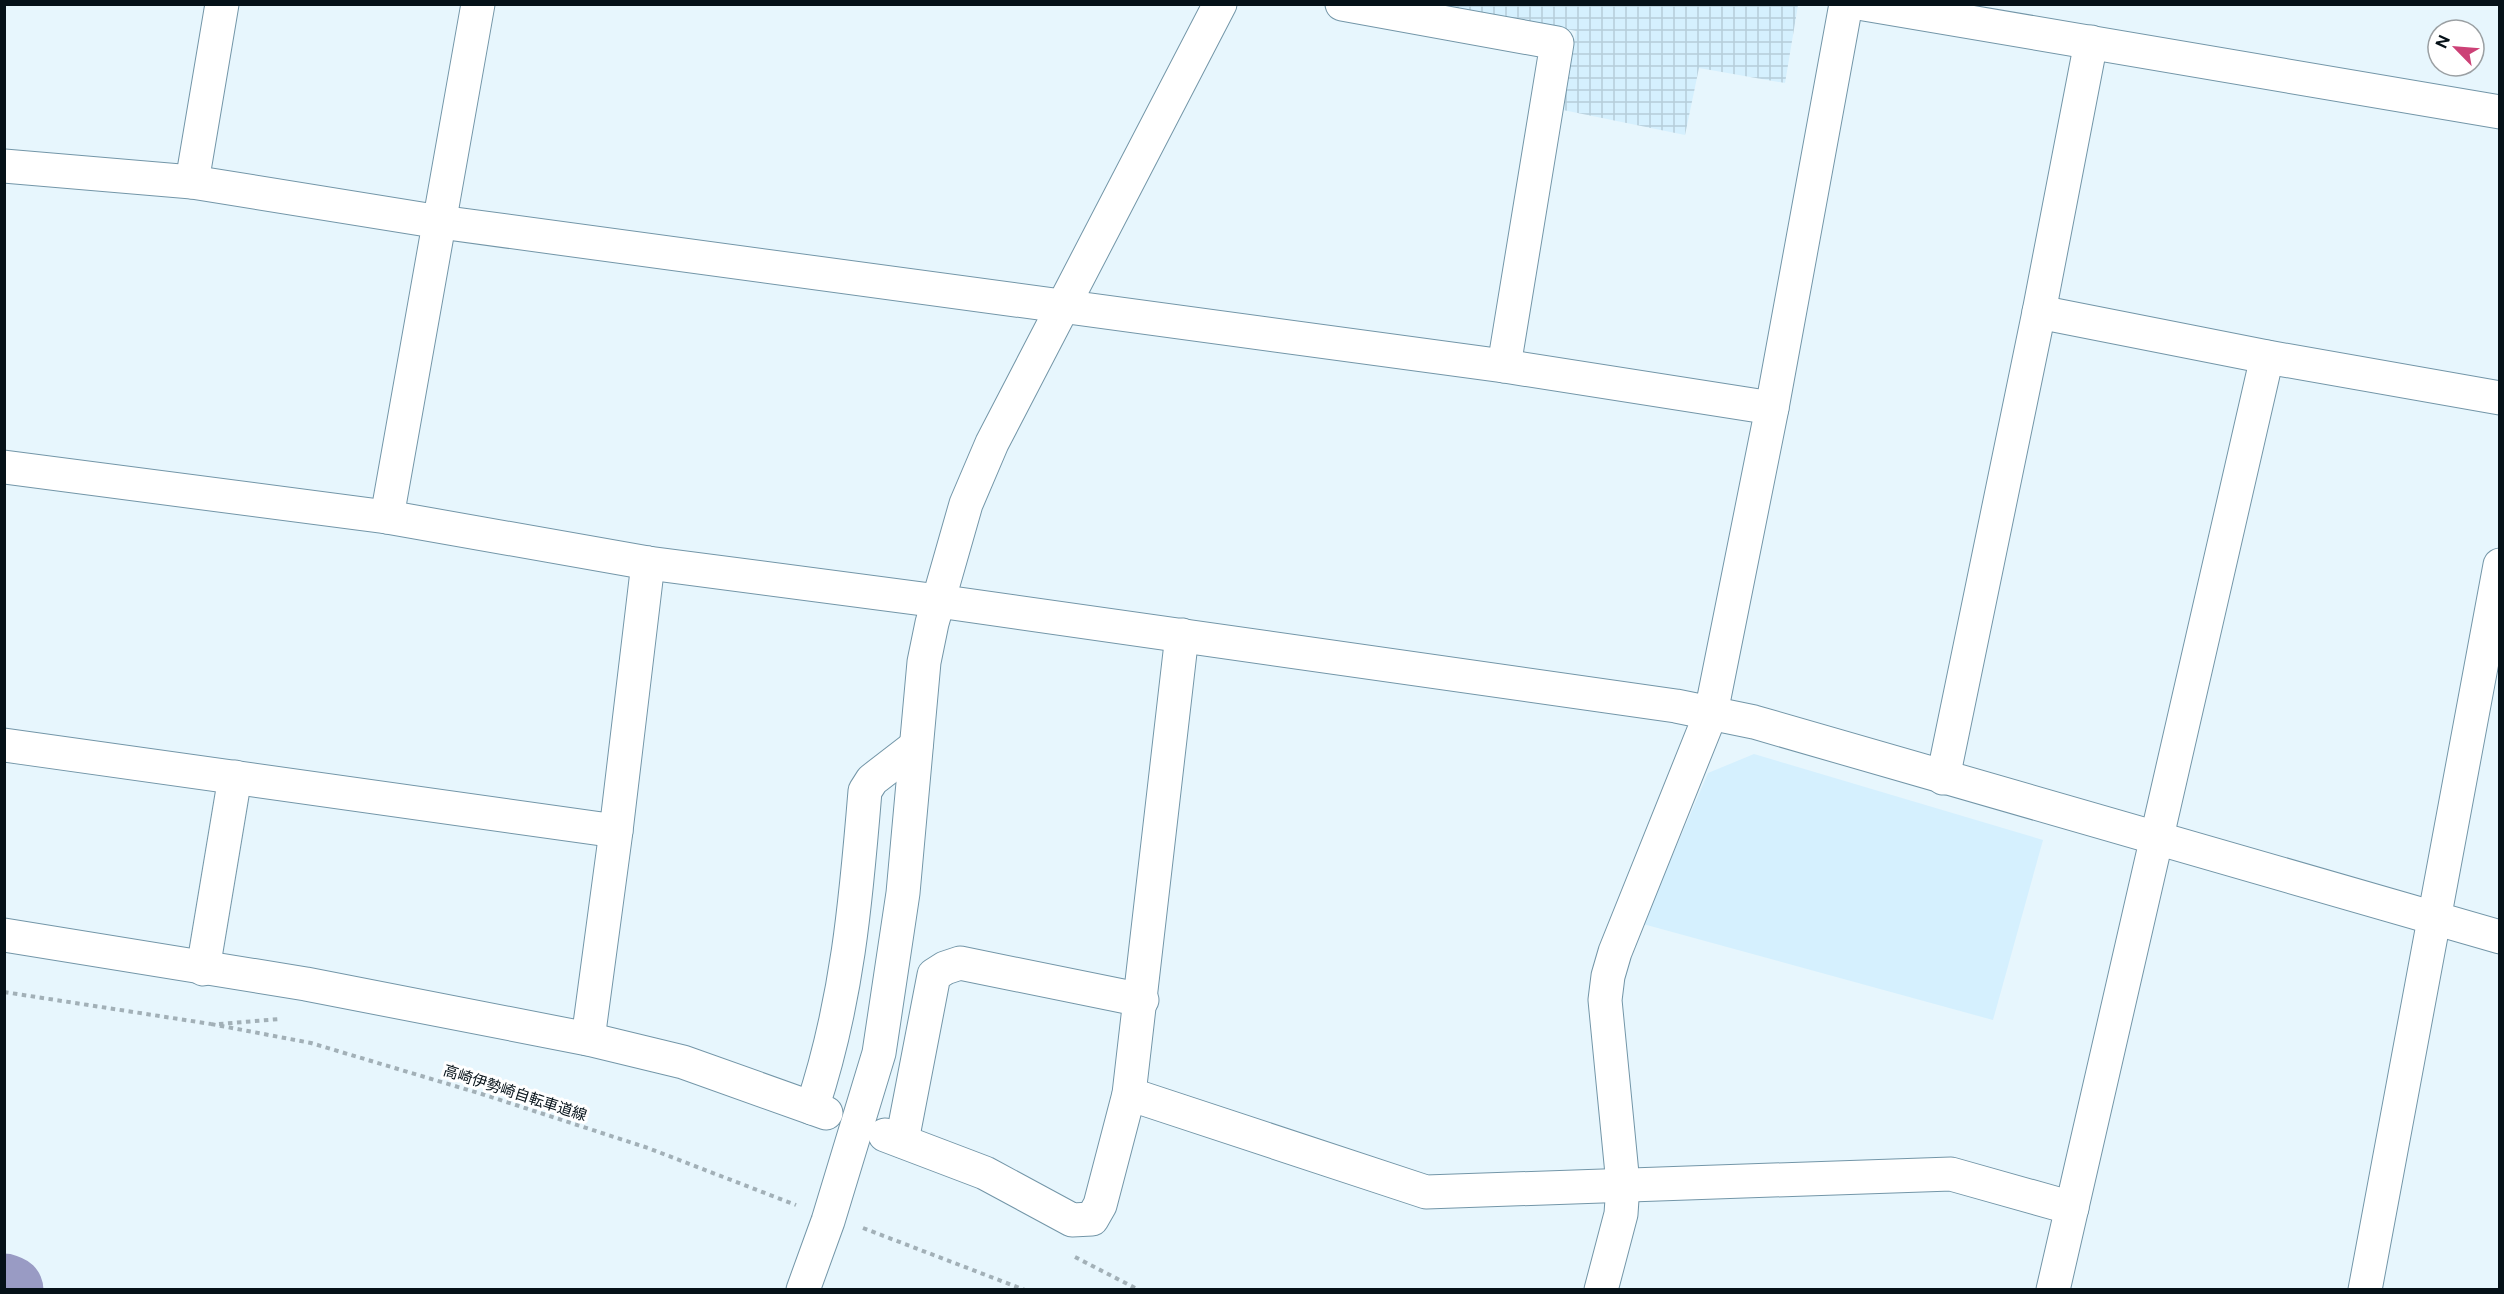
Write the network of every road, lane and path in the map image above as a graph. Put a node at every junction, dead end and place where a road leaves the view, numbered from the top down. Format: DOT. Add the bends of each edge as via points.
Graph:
graph roads {
  1 [pos="222,4"];
  2 [pos="478,4"];
  3 [pos="1220,4"];
  4 [pos="1342,4"];
  5 [pos="1846,4"];
  6 [pos="1864,4"];
  7 [pos="2091,42"];
  8 [pos="2499,112"];
  9 [pos="4,166"];
  10 [pos="192,182"];
  11 [pos="440,222"];
  12 [pos="1064,308"];
  13 [pos="2039,312"];
  14 [pos="2267,357"];
  15 [pos="1504,366"];
  16 [pos="2499,398"];
  17 [pos="1772,408"];
  18 [pos="4,467"];
  19 [pos="387,517"];
  20 [pos="648,563"];
  21 [pos="2499,565"];
  22 [pos="938,601"];
  23 [pos="1182,635"];
  24 [pos="1711,712"];
  25 [pos="4,745"];
  26 [pos="916,746"];
  27 [pos="235,777"];
  28 [pos="1943,778"];
  29 [pos="616,831"];
  30 [pos="2158,840"];
  31 [pos="2434,919"];
  32 [pos="4,935"];
  33 [pos="2499,938"];
  34 [pos="203,969"];
  35 [pos="4,992"];
  36 [pos="1142,1000"];
  37 [pos="291,1018"];
  38 [pos="212,1024"];
  39 [pos="588,1039"];
  40 [pos="1129,1094"];
  41 [pos="1623,1184"];
  42 [pos="2072,1208"];
  43 [pos="805,1209"];
  44 [pos="857,1225"];
  45 [pos="803,1290"];
  46 [pos="1025,1290"];
  47 [pos="1600,1290"];
  48 [pos="2053,1290"];
  49 [pos="2365,1290"];
  1 -- 10 [label="street"];
  2 -- 11 [label="street"];
  3 -- 12 [label="street"];
  4 -- 15 [label="street" via="1557,43"];
  5 -- 17 [label="street"];
  6 -- 7 [label="street"];
  7 -- 8 [label="street"];
  7 -- 13 [label="street"];
  9 -- 10 [label="street"];
  10 -- 11 [label="street"];
  11 -- 12 [label="street"];
  11 -- 19 [label="street"];
  12 -- 15 [label="street"];
  12 -- 22 [label="street" via="992,443 966,504"];
  13 -- 14 [label="street"];
  13 -- 28 [label="street"];
  14 -- 16 [label="street"];
  14 -- 30 [label="street"];
  15 -- 17 [label="street"];
  17 -- 24 [label="street"];
  18 -- 19 [label="street"];
  19 -- 20 [label="street"];
  20 -- 22 [label="street"];
  20 -- 29 [label="street"];
  21 -- 31 [label="street"];
  22 -- 23 [label="street"];
  22 -- 26 [label="street" via="924,662"];
  23 -- 24 [label="street"];
  23 -- 36 [label="street"];
  24 -- 28 [label="street"];
  24 -- 41 [label="street" via="1608,976 1605,1000"];
  25 -- 27 [label="street"];
  26 -- 39 [label="street" via="872,780 865,791 853,936 819,1111 683,1062"];
  26 -- 45 [label="street" via="903,893 879,1053"];
  27 -- 29 [label="street"];
  27 -- 34 [label="street"];
  28 -- 30 [label="street"];
  29 -- 39 [label="street"];
  30 -- 31 [label="street"];
  30 -- 42 [label="street"];
  31 -- 33 [label="street"];
  31 -- 49 [label="street"];
  32 -- 34 [label="street"];
  34 -- 39 [label="street" via="306,984"];
  35 -- 38 [label="path, 高崎伊勢崎自転車道線"];
  36 -- 40 [label="street"];
  36 -- 40 [label="street" via="960,963 945,968 934,975 893,1138 985,1173 1072,1220 1084,1221 1092,1219 1100,1205"];
  37 -- 38 [label="path, 高崎伊勢崎自転車道線"];
  38 -- 43 [label="path, 高崎伊勢崎自転車道線" via="311,1043 485,1095 648,1148"];
  40 -- 41 [label="street" via="1426,1192"];
  41 -- 42 [label="street" via="1951,1174"];
  41 -- 47 [label="street" via="1621,1214"];
  42 -- 48 [label="street"];
  44 -- 46 [label="path"];
}
